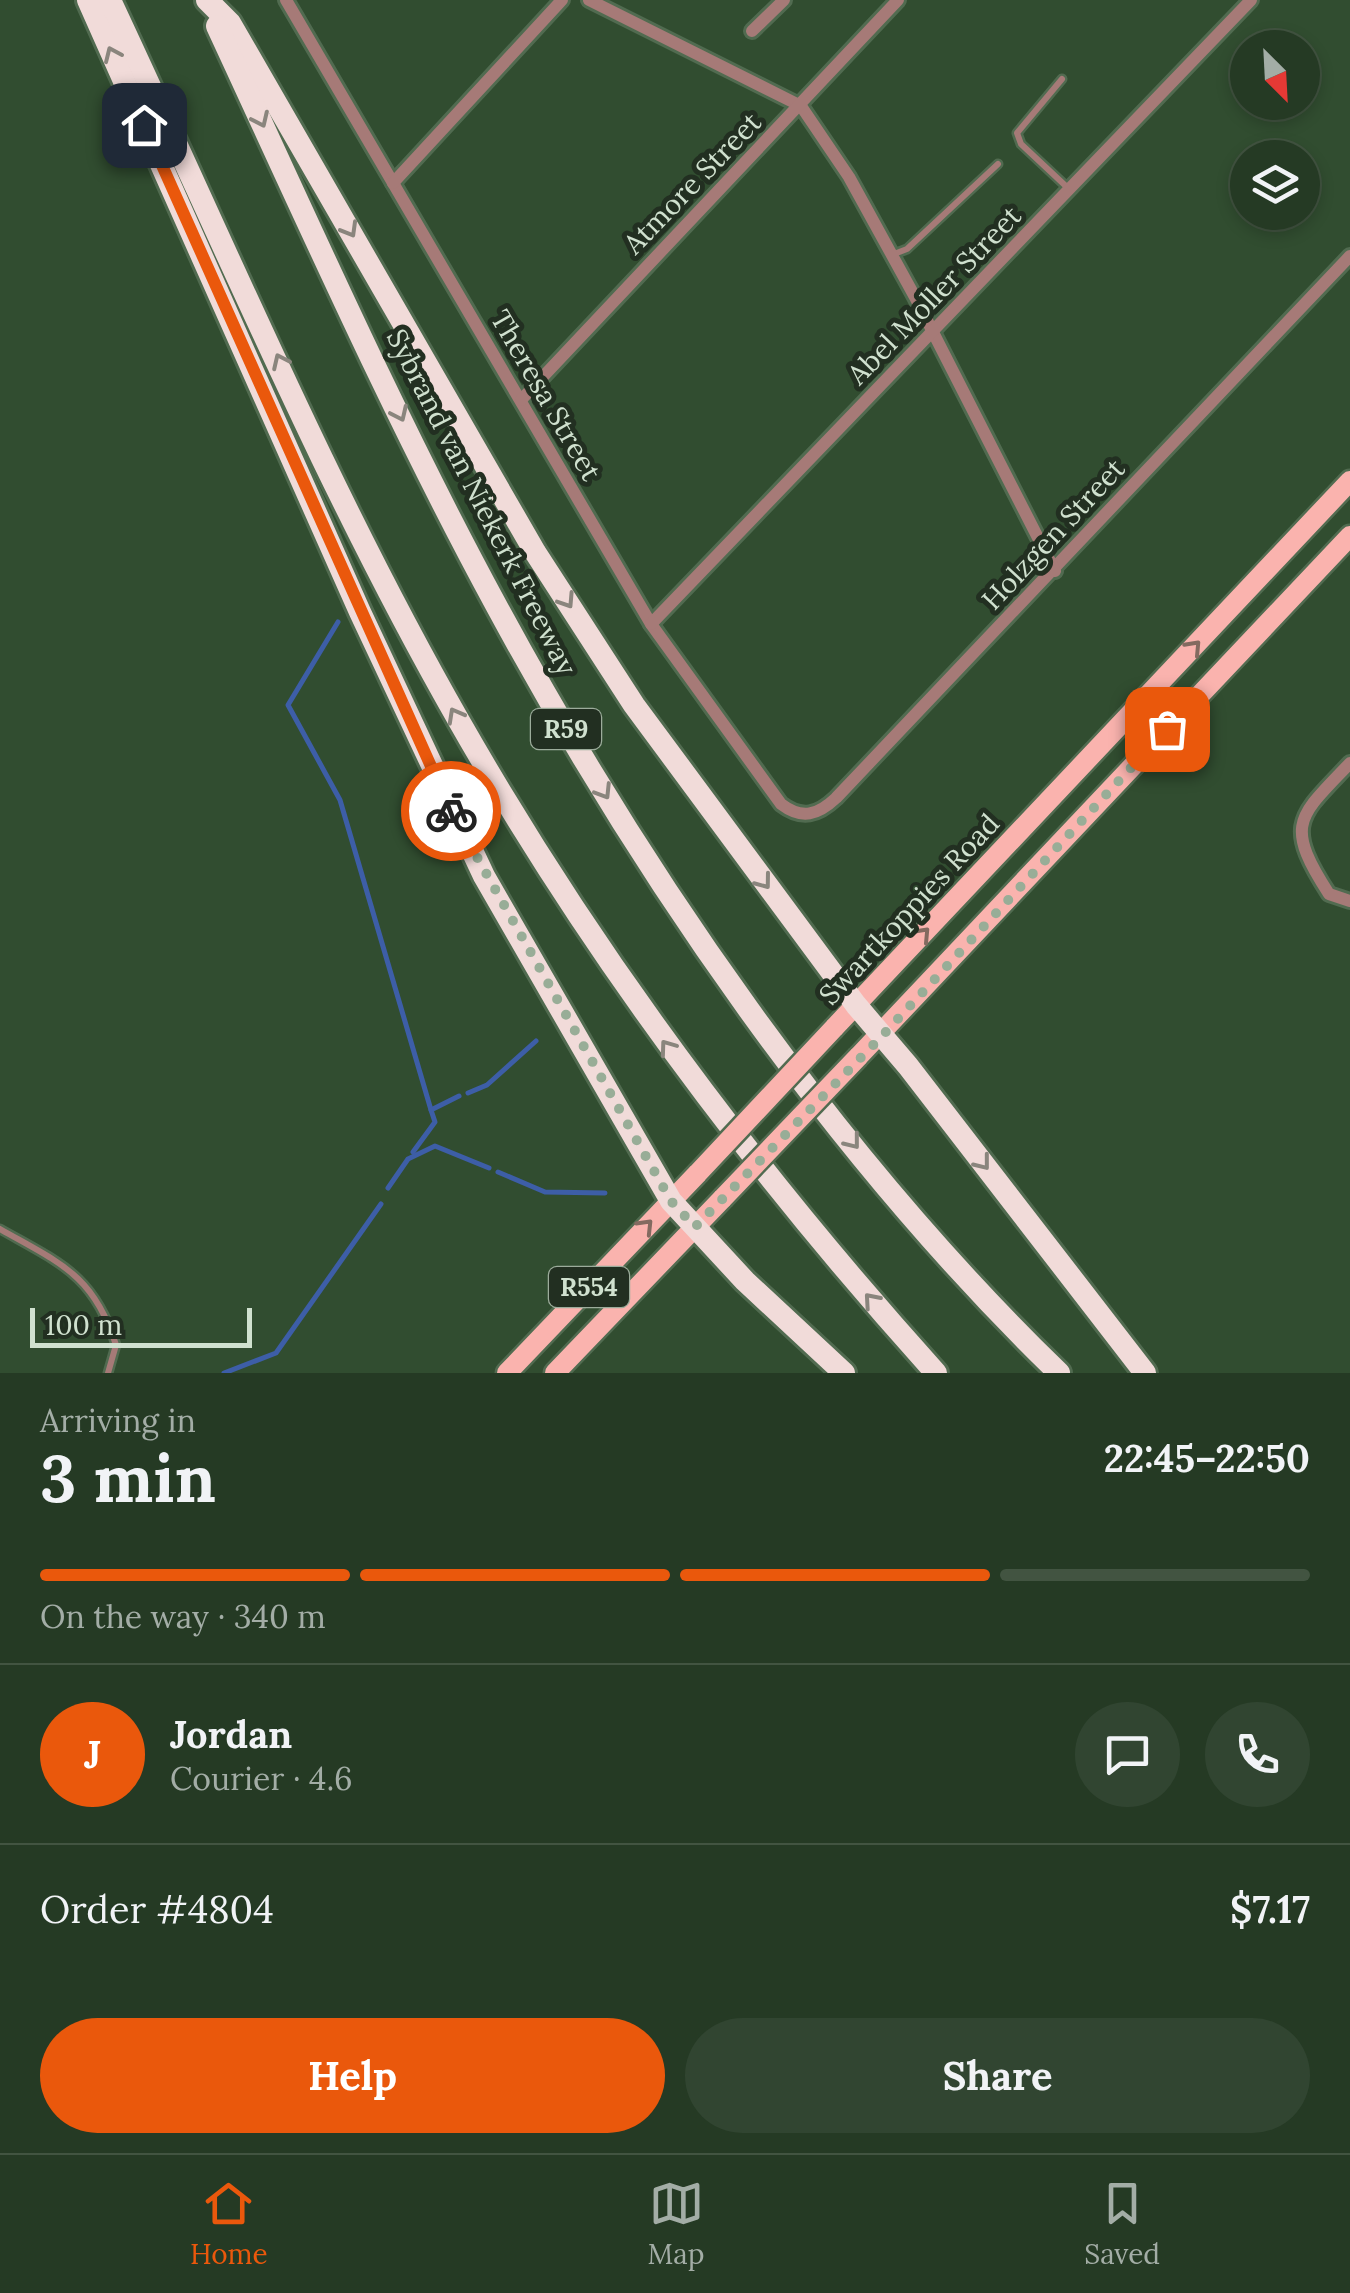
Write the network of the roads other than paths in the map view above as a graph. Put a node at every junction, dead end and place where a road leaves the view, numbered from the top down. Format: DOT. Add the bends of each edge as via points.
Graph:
graph roads {
  1 [pos="88,0"];
  2 [pos="110,0"];
  3 [pos="206,0"];
  4 [pos="286,0"];
  5 [pos="562,0"];
  6 [pos="589,0"];
  7 [pos="784,0"];
  8 [pos="898,0"];
  9 [pos="1251,0"];
  10 [pos="752,32"];
  11 [pos="1062,79"];
  12 [pos="801,106"];
  13 [pos="998,164"];
  14 [pos="393,183"];
  15 [pos="1070,190"];
  16 [pos="892,255"];
  17 [pos="1350,256"];
  18 [pos="932,332"];
  19 [pos="521,400"];
  20 [pos="1350,481"];
  21 [pos="1350,536"];
  22 [pos="1055,571"];
  23 [pos="651,624"];
  24 [pos="1350,762"];
  25 [pos="781,804"];
  26 [pos="1350,900"];
  27 [pos="856,1006"];
  28 [pos="882,1036"];
  29 [pos="671,1201"];
  30 [pos="695,1227"];
  31 [pos="0,1230"];
  32 [pos="108,1373"];
  33 [pos="507,1373"];
  34 [pos="555,1373"];
  35 [pos="844,1373"];
  36 [pos="936,1373"];
  37 [pos="1059,1373"];
  38 [pos="1144,1373"];
  29 -- 1 [label="highway, one-way" via="460,830"];
  36 -- 2 [label="highway, one-way" via="787,1203 693,1083 524,831 396,604"];
  3 -- 27 [label="highway, one-way" via="230,23 528,540 615,676"];
  3 -- 37 [label="highway, Sybrand van Niekerk Freeway / R59, one-way" via="444,506 604,793 733,985 866,1158"];
  4 -- 14 [label="street, Theresa Street"];
  5 -- 14 [label="street"];
  6 -- 12 [label="street"];
  7 -- 10 [label="street"];
  8 -- 12 [label="street, Atmore Street"];
  9 -- 15 [label="street, Abel Moller Street"];
  11 -- 15 [label="lane" via="1017,132 1021,144"];
  12 -- 16 [label="street"];
  12 -- 19 [label="street, Atmore Street"];
  13 -- 16 [label="lane" via="907,249"];
  14 -- 19 [label="street, Theresa Street"];
  15 -- 18 [label="street, Abel Moller Street"];
  16 -- 18 [label="street"];
  17 -- 22 [label="street, Holzgen Street"];
  18 -- 22 [label="street"];
  18 -- 23 [label="street, Abel Moller Street"];
  19 -- 23 [label="street, Theresa Street"];
  27 -- 20 [label="main road, Swartkoppies Road / R554, one-way"];
  21 -- 28 [label="main road, R554"];
  22 -- 25 [label="street, Holzgen Street" via="822,811 802,815"];
  23 -- 25 [label="street, Theresa Street"];
  24 -- 26 [label="street" via="1304,815 1301,828 1329,894"];
  27 -- 28 [label="highway"];
  27 -- 29 [label="main road, Swartkoppies Road / R554, bridge"];
  28 -- 30 [label="main road, R554, bridge"];
  28 -- 38 [label="highway, one-way"];
  29 -- 30 [label="highway"];
  33 -- 29 [label="main road, Swartkoppies Road / R554, one-way"];
  30 -- 34 [label="main road, R554"];
  30 -- 35 [label="highway"];
  31 -- 32 [label="lane" via="59,1262 93,1291 116,1344"];
}
